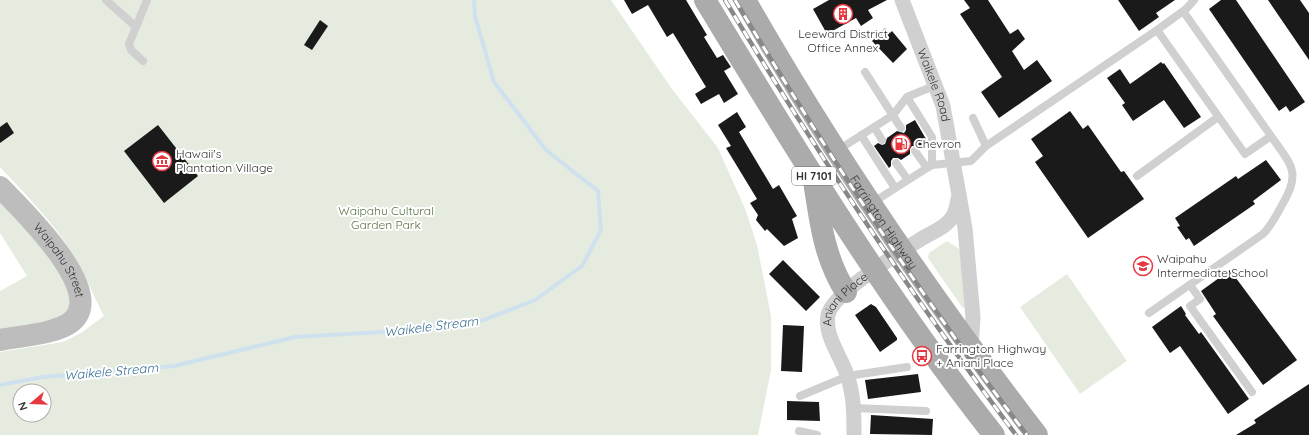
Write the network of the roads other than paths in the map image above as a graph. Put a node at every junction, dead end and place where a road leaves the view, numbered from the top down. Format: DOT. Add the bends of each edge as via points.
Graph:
graph roads {
  1 [pos="106,0"];
  2 [pos="147,0"];
  3 [pos="705,0"];
  4 [pos="745,0"];
  5 [pos="902,0"];
  6 [pos="1194,0"];
  7 [pos="1183,11"];
  8 [pos="136,28"];
  9 [pos="1157,30"];
  10 [pos="144,61"];
  11 [pos="865,72"];
  12 [pos="936,85"];
  13 [pos="907,97"];
  14 [pos="893,115"];
  15 [pos="1218,117"];
  16 [pos="973,118"];
  17 [pos="874,127"];
  18 [pos="901,128"];
  19 [pos="861,135"];
  20 [pos="1271,136"];
  21 [pos="882,140"];
  22 [pos="986,146"];
  23 [pos="916,151"];
  24 [pos="835,152"];
  25 [pos="896,163"];
  26 [pos="954,163"];
  27 [pos="929,167"];
  28 [pos="813,174"];
  29 [pos="1137,176"];
  30 [pos="908,180"];
  31 [pos="0,187"];
  32 [pos="895,188"];
  33 [pos="959,196"];
  34 [pos="870,204"];
  35 [pos="901,252"];
  36 [pos="875,270"];
  37 [pos="1190,285"];
  38 [pos="846,292"];
  39 [pos="1149,313"];
  40 [pos="0,340"];
  41 [pos="971,349"];
  42 [pos="907,367"];
  43 [pos="848,376"];
  44 [pos="1252,392"];
  45 [pos="800,396"];
  46 [pos="854,408"];
  47 [pos="926,411"];
  48 [pos="800,431"];
  49 [pos="816,435"];
  50 [pos="854,435"];
  51 [pos="994,435"];
  52 [pos="1037,435"];
  1 -- 8 [label="lane"];
  2 -- 8 [label="lane"];
  3 -- 28 [label="main road, HI 7101"];
  4 -- 24 [label="main road, Farrington Highway / HI 7101"];
  5 -- 12 [label="street, Waikele Road"];
  6 -- 7 [label="lane"];
  7 -- 9 [label="lane"];
  7 -- 20 [label="lane"];
  8 -- 10 [label="lane" via="129,44 131,50"];
  9 -- 15 [label="lane"];
  9 -- 22 [label="lane"];
  11 -- 14 [label="lane"];
  12 -- 13 [label="lane"];
  12 -- 26 [label="street, Waikele Road" via="943,106"];
  13 -- 14 [label="lane"];
  13 -- 27 [label="lane" via="932,137"];
  14 -- 17 [label="lane"];
  14 -- 18 [label="lane"];
  15 -- 20 [label="lane" via="1245,154"];
  15 -- 29 [label="lane"];
  16 -- 22 [label="lane"];
  17 -- 19 [label="lane"];
  17 -- 21 [label="lane"];
  19 -- 24 [label="lane"];
  19 -- 32 [label="lane"];
  20 -- 37 [label="lane" via="1293,171 1294,181 1290,191 1263,234"];
  22 -- 26 [label="lane" via="971,161"];
  23 -- 27 [label="lane"];
  24 -- 34 [label="main road, Farrington Highway / HI 7101"];
  25 -- 30 [label="lane"];
  26 -- 27 [label="lane"];
  26 -- 33 [label="street, Waikele Road"];
  27 -- 30 [label="lane"];
  28 -- 36 [label="main road, HI 7101"];
  28 -- 38 [label="main road" via="821,231 832,266"];
  30 -- 32 [label="lane"];
  31 -- 40 [label="street, Waipahu Street" via="60,252 80,296 77,316 71,322 45,332"];
  32 -- 34 [label="lane"];
  33 -- 35 [label="street, Waikele Road" via="953,216 947,223"];
  33 -- 41 [label="street, Waikele Road" via="965,228 973,317"];
  34 -- 35 [label="main road, Farrington Highway / HI 7101"];
  35 -- 36 [label="street, Aniani Place"];
  35 -- 41 [label="main road, Farrington Highway / HI 7101"];
  36 -- 38 [label="street, Aniani Place"];
  36 -- 51 [label="main road, HI 7101" via="955,385"];
  37 -- 39 [label="lane"];
  37 -- 44 [label="lane" via="1200,299 1190,306"];
  38 -- 43 [label="street, Aniani Place" via="829,309 828,329"];
  41 -- 52 [label="main road, Farrington Highway / HI 7101"];
  42 -- 43 [label="lane"];
  43 -- 45 [label="lane"];
  43 -- 46 [label="street, Aniani Place"];
  46 -- 47 [label="lane"];
  46 -- 50 [label="street, Aniani Place"];
  48 -- 49 [label="lane"];
}
